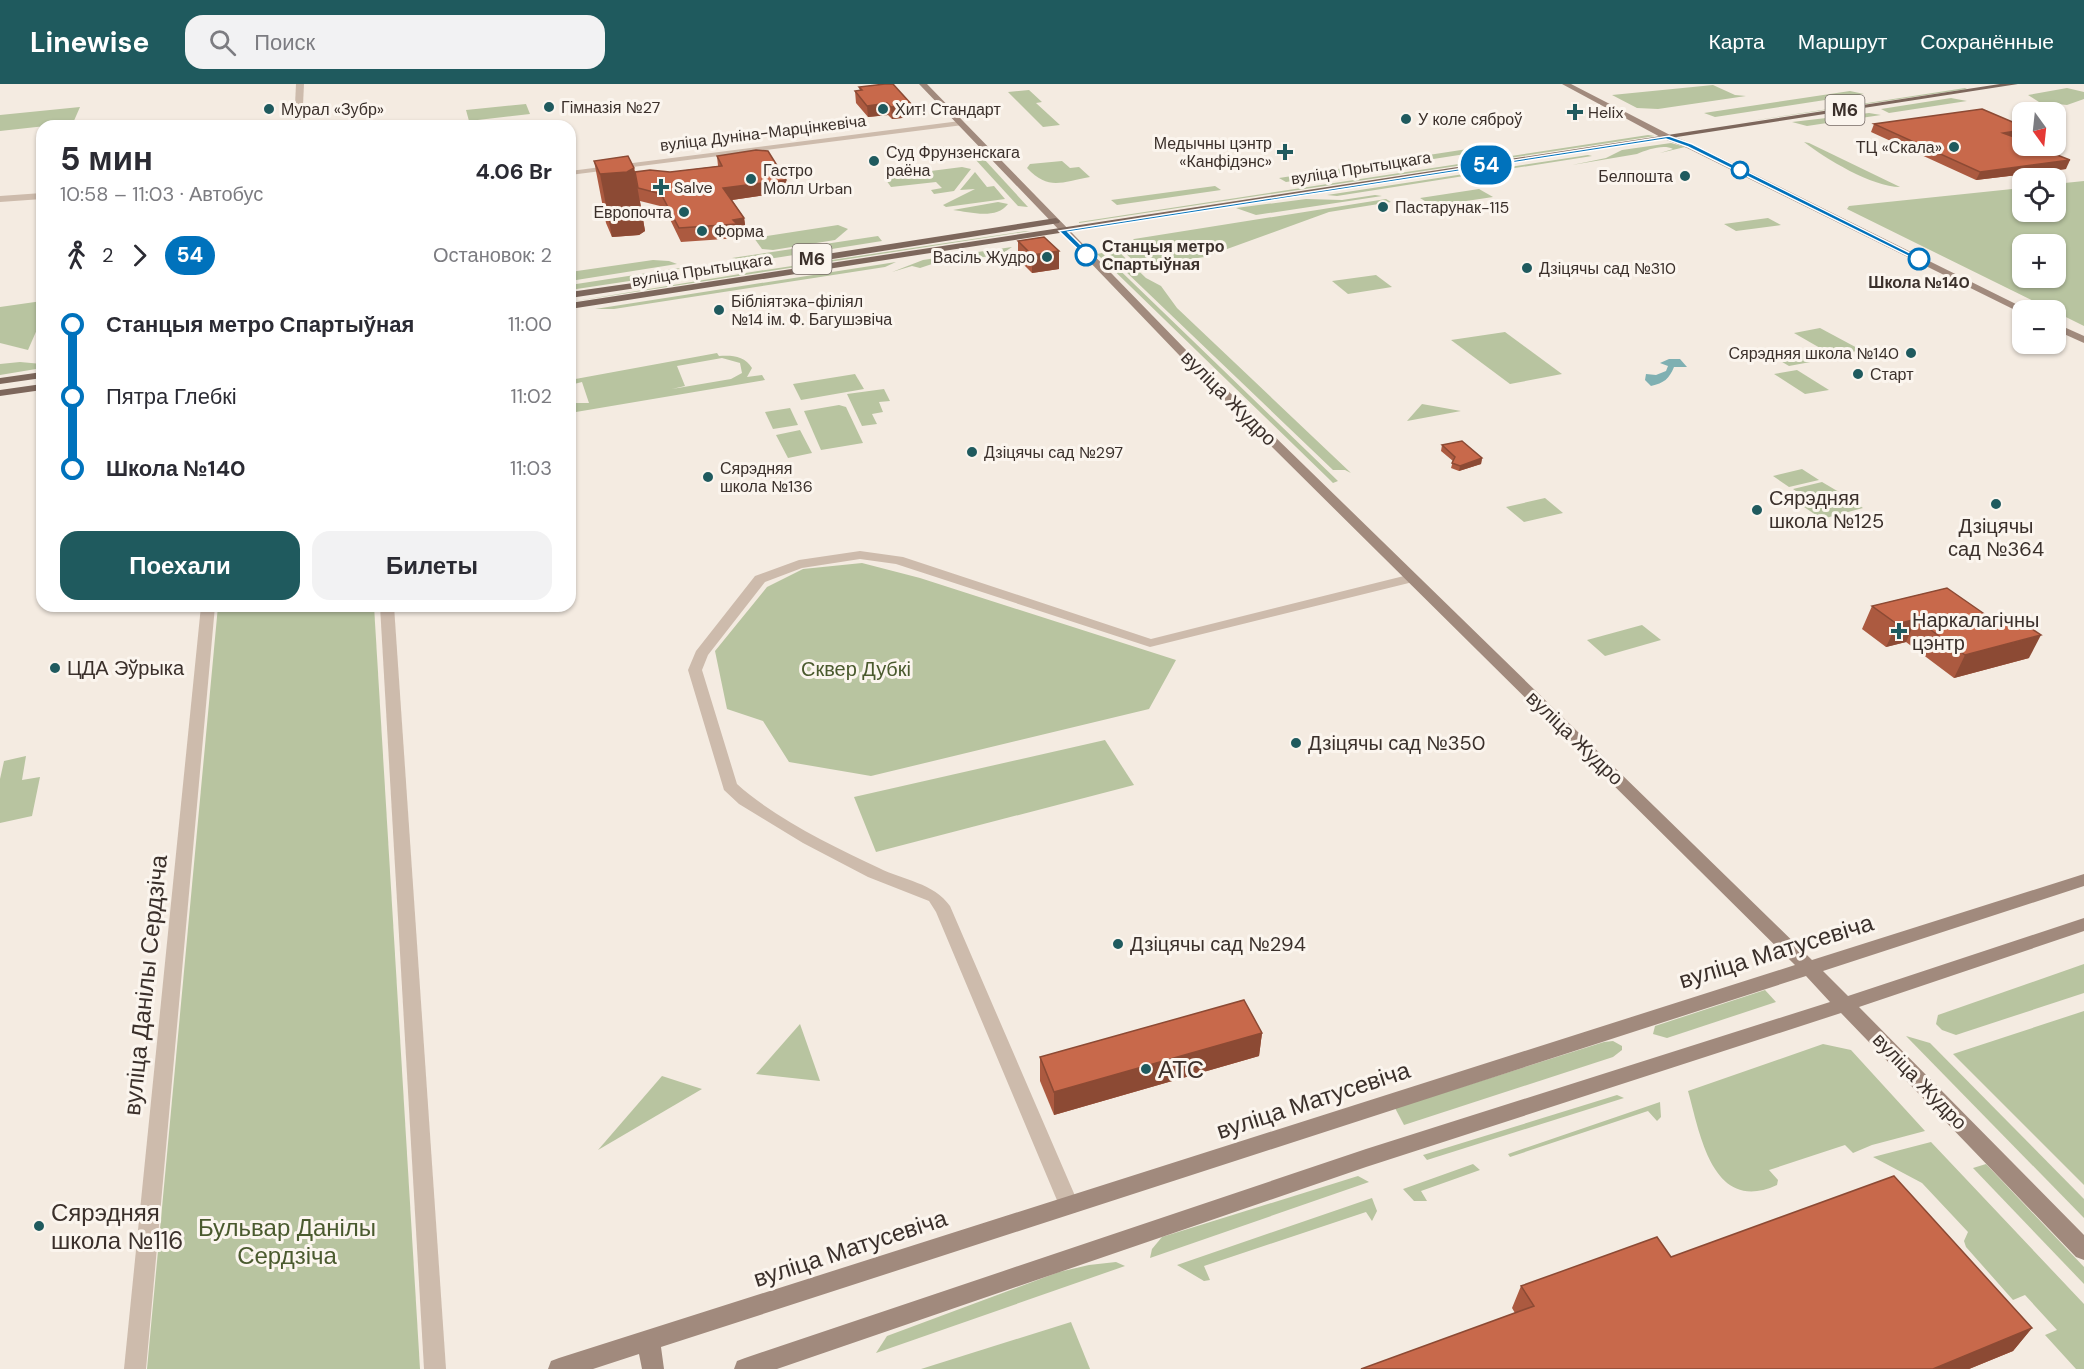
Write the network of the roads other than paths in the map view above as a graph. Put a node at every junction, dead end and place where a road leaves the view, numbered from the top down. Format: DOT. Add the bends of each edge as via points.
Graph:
graph roads {
  1 [pos="300,84"];
  2 [pos="923,84"];
  3 [pos="1566,84"];
  4 [pos="1578,84"];
  5 [pos="1963,84"];
  6 [pos="2014,84"];
  7 [pos="298,120"];
  8 [pos="1728,120"];
  9 [pos="960,123"];
  10 [pos="1743,126"];
  11 [pos="1654,131"];
  12 [pos="1666,133"];
  13 [pos="1677,136"];
  14 [pos="1690,146"];
  15 [pos="576,172"];
  16 [pos="36,196"];
  17 [pos="0,199"];
  18 [pos="1054,221"];
  19 [pos="1062,231"];
  20 [pos="576,295"];
  21 [pos="576,305"];
  22 [pos="2012,305"];
  23 [pos="2066,331"];
  24 [pos="2084,340"];
  25 [pos="36,376"];
  26 [pos="0,381"];
  27 [pos="36,388"];
  28 [pos="0,393"];
  29 [pos="1412,578"];
  30 [pos="207,612"];
  31 [pos="387,612"];
  32 [pos="2084,880"];
  33 [pos="2084,924"];
  34 [pos="1811,970"];
  35 [pos="1845,1004"];
  36 [pos="1069,1205"];
  37 [pos="2084,1250"];
  38 [pos="649,1342"];
  39 [pos="135,1369"];
  40 [pos="435,1369"];
  41 [pos="559,1369"];
  42 [pos="653,1369"];
  43 [pos="744,1369"];
  1 -- 7 [label="street"];
  2 -- 9 [label="main road, вуліца Жудро"];
  3 -- 11 [label="main road"];
  4 -- 12 [label="main road"];
  5 -- 8 [label="main road, вуліца Прытыцкага / М6"];
  6 -- 10 [label="main road, вуліца Прытыцкага / М6"];
  8 -- 10 [label="main road"];
  8 -- 12 [label="main road, вуліца Прытыцкага / М6"];
  9 -- 15 [label="street, вуліца Дуніна-Марцінкевіча"];
  9 -- 18 [label="main road, вуліца Жудро"];
  10 -- 13 [label="main road, вуліца Прытыцкага / М6"];
  11 -- 12 [label="main road"];
  11 -- 18 [label="main road, вуліца Прытыцкага / М6"];
  12 -- 13 [label="main road, вуліца Прытыцкага / М6"];
  12 -- 14 [label="main road"];
  12 -- 19 [label="main road, вуліца Прытыцкага / М6"];
  13 -- 14 [label="main road"];
  14 -- 22 [label="main road"];
  16 -- 17 [label="street"];
  18 -- 19 [label="main road, вуліца Жудро"];
  18 -- 20 [label="main road, вуліца Прытыцкага / М6"];
  19 -- 21 [label="main road, вуліца Прытыцкага / М6"];
  19 -- 29 [label="main road, вуліца Жудро"];
  23 -- 24 [label="main road"];
  25 -- 26 [label="main road"];
  27 -- 28 [label="main road"];
  29 -- 34 [label="main road, вуліца Жудро"];
  29 -- 36 [label="street" via="1150,643 898,560 860,555 799,564 760,579 701,654 695,670 730,786 745,800 809,839 874,873 935,897 944,910"];
  30 -- 39 [label="street, вуліца Данілы Сердзіча"];
  31 -- 40 [label="street"];
  32 -- 34 [label="main road, вуліца Матусевіча"];
  33 -- 35 [label="main road"];
  34 -- 35 [label="main road, вуліца Жудро"];
  34 -- 36 [label="main road, вуліца Матусевіча"];
  35 -- 37 [label="main road, вуліца Жудро"];
  35 -- 43 [label="main road" via="1386,1152"];
  36 -- 38 [label="main road, вуліца Матусевіча"];
  38 -- 41 [label="main road, вуліца Матусевіча"];
  38 -- 42 [label="main road"];
}
